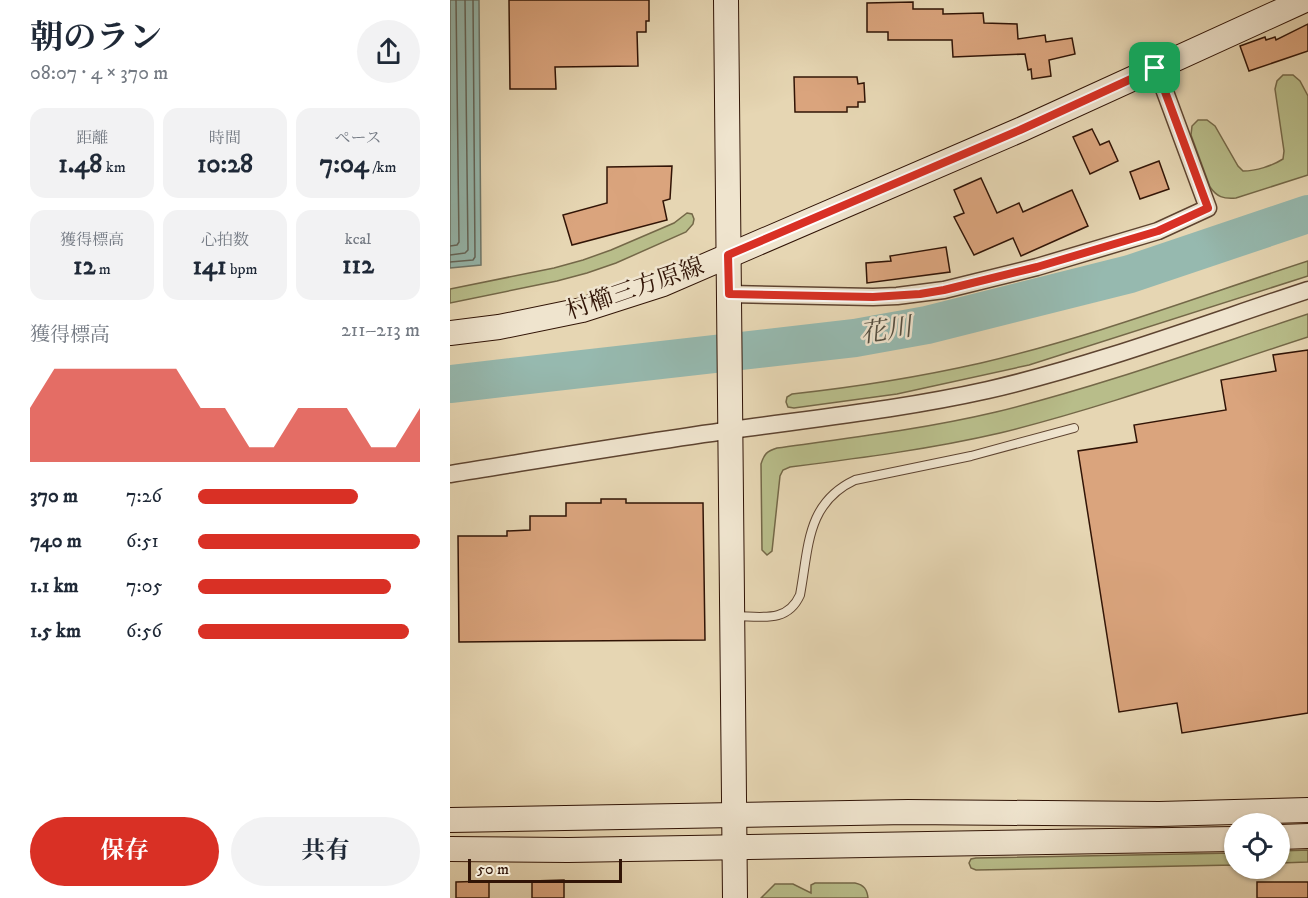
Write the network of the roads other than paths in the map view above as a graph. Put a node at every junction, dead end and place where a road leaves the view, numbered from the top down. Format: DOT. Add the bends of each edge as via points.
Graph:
graph roads {
  1 [pos="726,0"];
  2 [pos="1305,0"];
  3 [pos="1272,7"];
  4 [pos="1155,68"];
  5 [pos="728,255"];
  6 [pos="1308,290"];
  7 [pos="729,305"];
  8 [pos="450,333"];
  9 [pos="1074,428"];
  10 [pos="730,430"];
  11 [pos="450,474"];
  12 [pos="732,616"];
  13 [pos="1308,810"];
  14 [pos="734,815"];
  15 [pos="450,820"];
  16 [pos="1308,836"];
  17 [pos="1290,837"];
  18 [pos="1224,839"];
  19 [pos="734,848"];
  20 [pos="450,849"];
  21 [pos="735,898"];
  1 -- 5 [label="street"];
  2 -- 3 [label="street, 村櫛三方原線"];
  3 -- 4 [label="street, 村櫛三方原線"];
  4 -- 5 [label="street, 村櫛三方原線"];
  4 -- 7 [label="street" via="1208,208 1158,231 944,290"];
  5 -- 7 [label="street"];
  5 -- 8 [label="street, 村櫛三方原線" via="663,284 582,310"];
  6 -- 10 [label="street" via="1077,366 989,390 877,411"];
  7 -- 10 [label="street"];
  9 -- 12 [label="lane" via="842,486 826,500 815,519 795,607 785,614"];
  10 -- 11 [label="street"];
  10 -- 12 [label="street"];
  12 -- 14 [label="street"];
  13 -- 14 [label="street" via="1148,815"];
  14 -- 15 [label="street"];
  14 -- 19 [label="street"];
  16 -- 17 [label="street"];
  18 -- 19 [label="street"];
  19 -- 20 [label="street"];
  19 -- 21 [label="street"];
}
